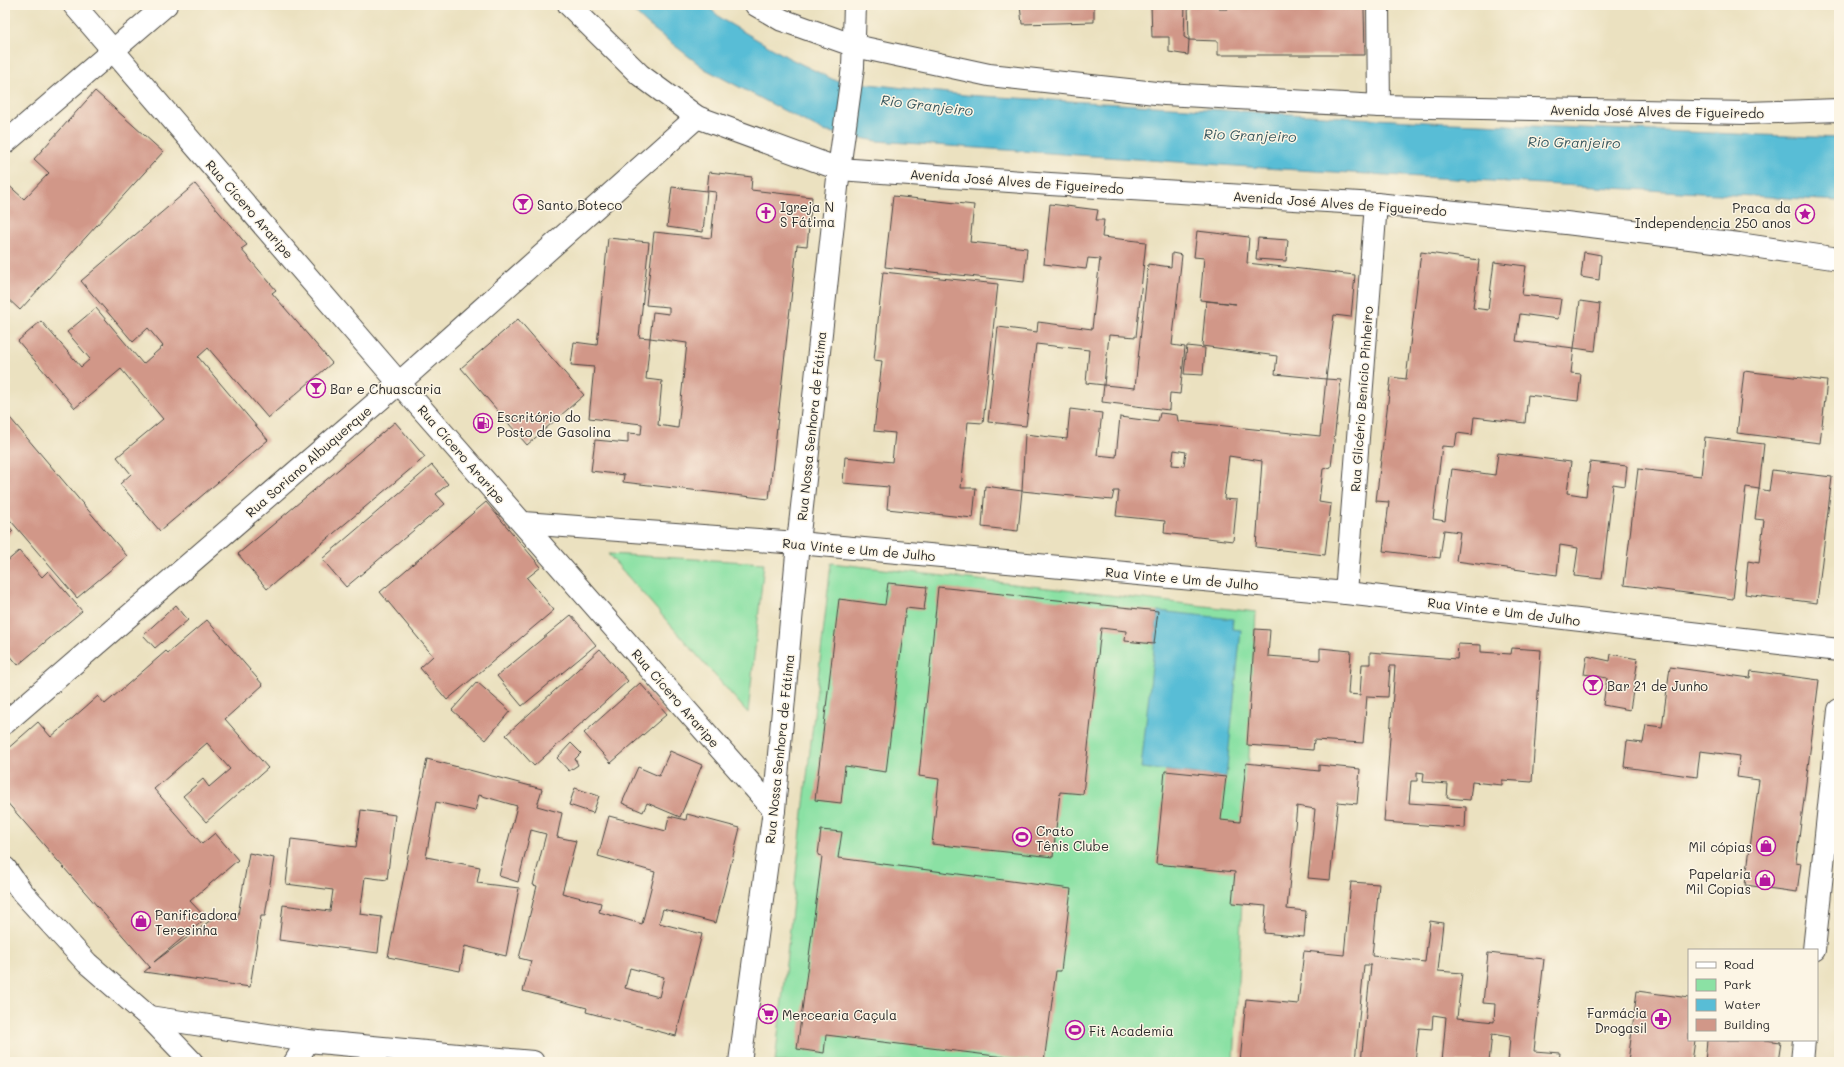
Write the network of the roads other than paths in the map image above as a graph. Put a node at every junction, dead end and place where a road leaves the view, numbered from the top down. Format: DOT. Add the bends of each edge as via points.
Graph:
graph roads {
  1 [pos="74,5"];
  2 [pos="166,5"];
  3 [pos="569,5"];
  4 [pos="756,5"];
  5 [pos="855,5"];
  6 [pos="1378,5"];
  7 [pos="855,46"];
  8 [pos="114,51"];
  9 [pos="1379,106"];
  10 [pos="1839,110"];
  11 [pos="697,117"];
  12 [pos="5,143"];
  13 [pos="840,159"];
  14 [pos="1376,204"];
  15 [pos="1839,259"];
  16 [pos="399,383"];
  17 [pos="523,523"];
  18 [pos="798,543"];
  19 [pos="1346,593"];
  20 [pos="1839,650"];
  21 [pos="1839,710"];
  22 [pos="5,723"];
  23 [pos="774,810"];
  24 [pos="5,868"];
  25 [pos="1814,949"];
  26 [pos="149,1017"];
  27 [pos="308,1041"];
  28 [pos="1804,1041"];
  29 [pos="192,1062"];
  30 [pos="295,1062"];
  31 [pos="533,1062"];
  32 [pos="740,1062"];
  33 [pos="1802,1062"];
  1 -- 8 [label="street, Rua Cícero Araripe"];
  2 -- 8 [label="street"];
  3 -- 11 [label="street, Avenida José Alves de Figueiredo" via="640,75"];
  4 -- 7 [label="street, Avenida José Alves de Figueiredo" via="782,20"];
  5 -- 7 [label="street, Rua Nossa Senhora de Fátima"];
  6 -- 9 [label="street"];
  7 -- 9 [label="street, Avenida José Alves de Figueiredo" via="990,75 1166,94"];
  7 -- 13 [label="street, Rua Nossa Senhora de Fátima"];
  8 -- 12 [label="street"];
  8 -- 16 [label="street, Rua Cícero Araripe"];
  9 -- 10 [label="street, Avenida José Alves de Figueiredo" via="1746,113"];
  11 -- 13 [label="street, Avenida José Alves de Figueiredo"];
  11 -- 16 [label="street, Rua Soriano Albuquerque"];
  13 -- 14 [label="street, Avenida José Alves de Figueiredo" via="1050,184"];
  13 -- 18 [label="street, Rua Nossa Senhora de Fátima"];
  14 -- 15 [label="street, Avenida José Alves de Figueiredo" via="1566,223"];
  14 -- 19 [label="street, Rua Glicério Benício Pinheiro"];
  16 -- 17 [label="street, Rua Cícero Araripe"];
  16 -- 22 [label="street, Rua Soriano Albuquerque"];
  17 -- 18 [label="street, Rua Vinte e Um de Julho"];
  17 -- 23 [label="street, Rua Cícero Araripe"];
  18 -- 19 [label="street, Rua Vinte e Um de Julho"];
  18 -- 23 [label="street, Rua Nossa Senhora de Fátima"];
  19 -- 20 [label="street, Rua Vinte e Um de Julho"];
  21 -- 25 [label="street"];
  23 -- 32 [label="street, Rua Nossa Senhora de Fátima"];
  24 -- 26 [label="street" via="22,892 87,963"];
  26 -- 27 [label="street"];
  26 -- 29 [label="street"];
  27 -- 30 [label="street"];
  27 -- 31 [label="street"];
  28 -- 33 [label="street"];
}
